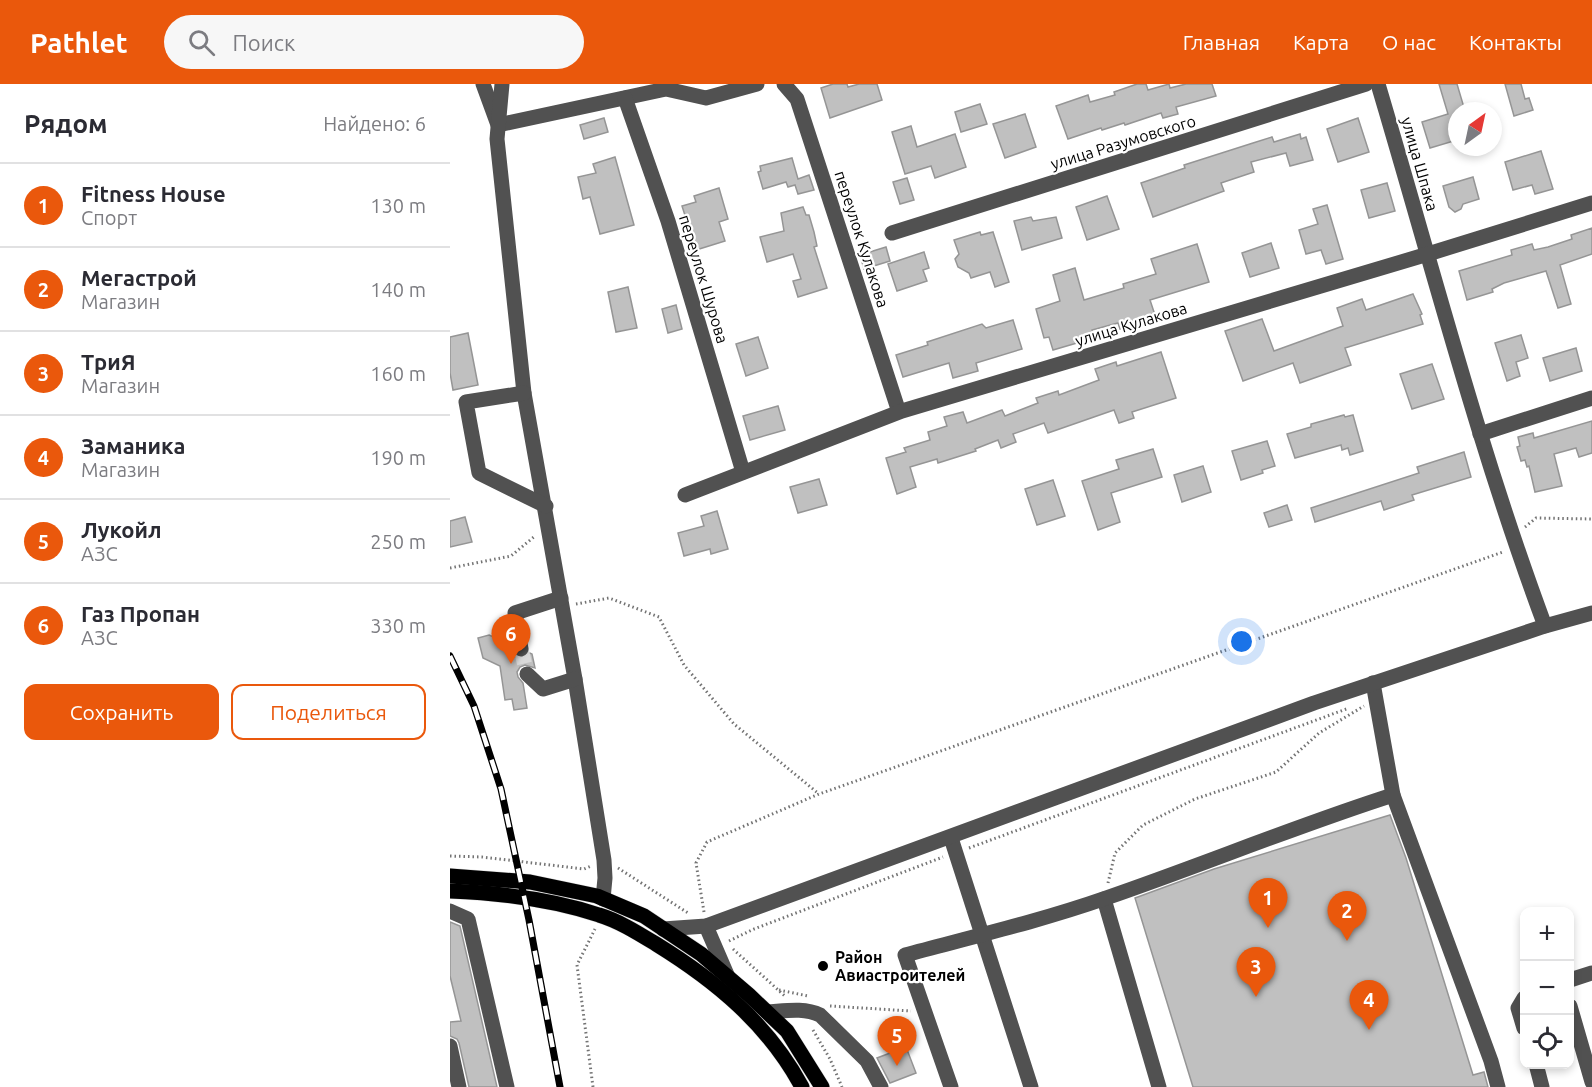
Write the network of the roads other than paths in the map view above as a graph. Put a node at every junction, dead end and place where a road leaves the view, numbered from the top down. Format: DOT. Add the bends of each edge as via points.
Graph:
graph roads {
  1 [pos="483,84"];
  2 [pos="502,84"];
  3 [pos="757,84"];
  4 [pos="784,84"];
  5 [pos="1366,84"];
  6 [pos="1378,84"];
  7 [pos="625,98"];
  8 [pos="498,125"];
  9 [pos="1592,203"];
  10 [pos="892,234"];
  11 [pos="1428,254"];
  12 [pos="524,393"];
  13 [pos="1592,398"];
  14 [pos="898,409"];
  15 [pos="1480,434"];
  16 [pos="743,472"];
  17 [pos="685,495"];
  18 [pos="546,506"];
  19 [pos="562,602"];
  20 [pos="1592,613"];
  21 [pos="1545,626"];
  22 [pos="521,649"];
  23 [pos="527,674"];
  24 [pos="575,679"];
  25 [pos="1374,691"];
  26 [pos="1393,795"];
  27 [pos="951,837"];
  28 [pos="450,876"];
  29 [pos="450,891"];
  30 [pos="603,899"];
  31 [pos="1104,899"];
  32 [pos="450,911"];
  33 [pos="706,926"];
  34 [pos="663,928"];
  35 [pos="982,935"];
  36 [pos="1592,973"];
  37 [pos="728,977"];
  38 [pos="1574,978"];
  39 [pos="767,1012"];
  40 [pos="1572,1015"];
  41 [pos="450,1046"];
  42 [pos="1537,1069"];
  43 [pos="1592,1082"];
  44 [pos="459,1087"];
  45 [pos="507,1087"];
  46 [pos="802,1087"];
  47 [pos="822,1087"];
  48 [pos="881,1087"];
  49 [pos="951,1087"];
  50 [pos="1030,1087"];
  51 [pos="1159,1087"];
  52 [pos="1498,1087"];
  53 [pos="1542,1087"];
  1 -- 8 [label="street"];
  2 -- 8 [label="street"];
  3 -- 7 [label="street" via="706,98 666,89"];
  4 -- 14 [label="street, переулок Кулакова" via="797,99"];
  5 -- 10 [label="street, улица Разумовского"];
  6 -- 11 [label="street, улица Шпака"];
  7 -- 8 [label="street"];
  7 -- 16 [label="street, переулок Шурова" via="668,221"];
  8 -- 12 [label="street"];
  9 -- 11 [label="street, улица Кулакова"];
  11 -- 15 [label="street, улица Шпака"];
  11 -- 16 [label="street, улица Кулакова" via="902,411"];
  12 -- 18 [label="street"];
  12 -- 18 [label="street" via="466,402 479,473"];
  13 -- 15 [label="street"];
  15 -- 21 [label="street, улица Шпака" via="1515,547"];
  16 -- 17 [label="street, улица Кулакова"];
  18 -- 19 [label="street"];
  19 -- 22 [label="street" via="515,613"];
  19 -- 24 [label="street"];
  20 -- 21 [label="street"];
  21 -- 25 [label="street"];
  23 -- 24 [label="street" via="543,689"];
  24 -- 30 [label="street" via="604,860"];
  25 -- 26 [label="street"];
  25 -- 27 [label="street" via="1314,703"];
  26 -- 31 [label="street"];
  26 -- 52 [label="street"];
  27 -- 33 [label="street"];
  27 -- 35 [label="street"];
  28 -- 30 [label="main road" via="530,882"];
  29 -- 46 [label="main road" via="524,896 601,915 637,932 713,982 766,1034"];
  30 -- 34 [label="main road"];
  31 -- 35 [label="street"];
  31 -- 51 [label="street"];
  32 -- 45 [label="street" via="468,919"];
  33 -- 34 [label="street"];
  33 -- 37 [label="street"];
  34 -- 37 [label="main road"];
  35 -- 49 [label="street" via="905,955"];
  35 -- 50 [label="street"];
  36 -- 38 [label="street"];
  37 -- 39 [label="main road"];
  39 -- 47 [label="main road" via="787,1031"];
  39 -- 48 [label="street" via="798,1010 820,1015 867,1060"];
  40 -- 43 [label="street"];
  41 -- 44 [label="street"];
  42 -- 53 [label="street"];
}
